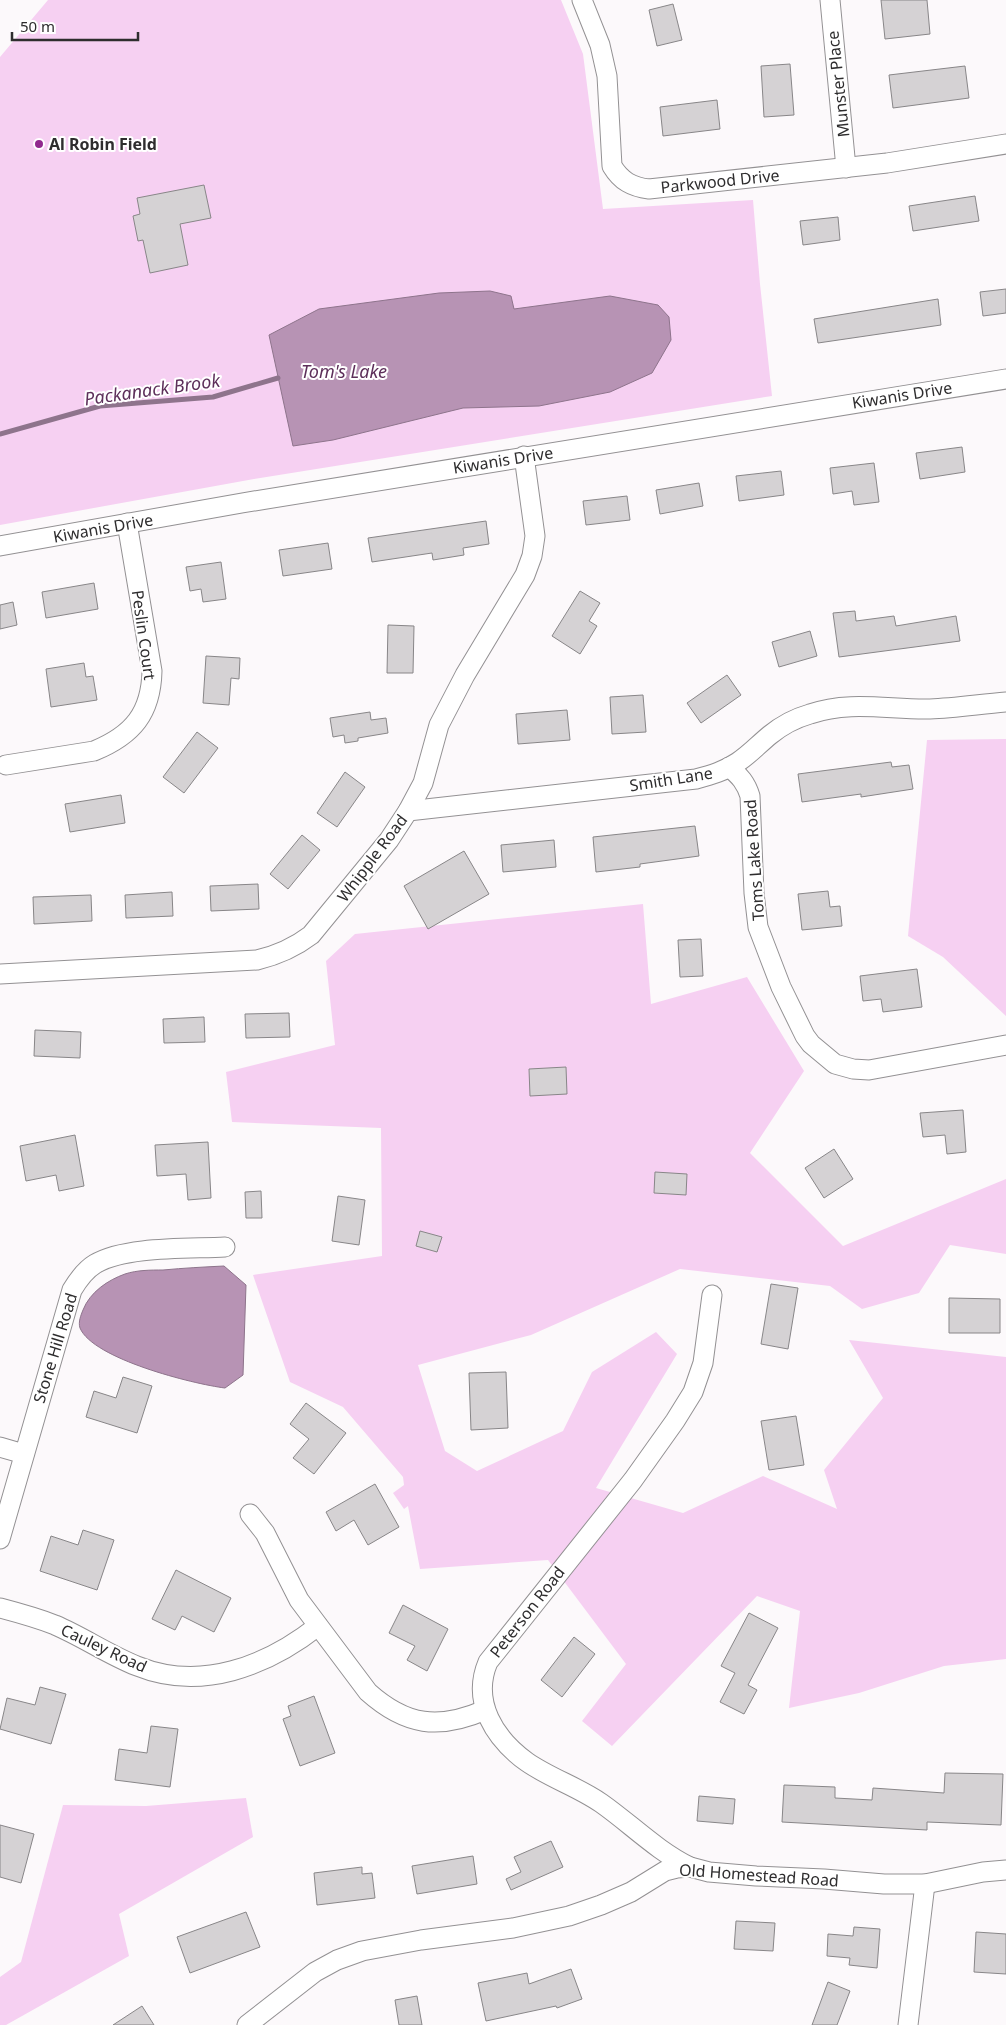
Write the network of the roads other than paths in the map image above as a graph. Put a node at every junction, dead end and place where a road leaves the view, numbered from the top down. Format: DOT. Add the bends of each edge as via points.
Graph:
graph roads {
  1 [pos="582,0"];
  2 [pos="830,0"];
  3 [pos="1006,144"];
  4 [pos="846,168"];
  5 [pos="1006,378"];
  6 [pos="524,456"];
  7 [pos="127,523"];
  8 [pos="0,546"];
  9 [pos="1006,702"];
  10 [pos="6,765"];
  11 [pos="729,767"];
  12 [pos="408,811"];
  13 [pos="0,974"];
  14 [pos="1006,1045"];
  15 [pos="225,1247"];
  16 [pos="712,1295"];
  17 [pos="0,1446"];
  18 [pos="24,1454"];
  19 [pos="250,1514"];
  20 [pos="0,1539"];
  21 [pos="0,1608"];
  22 [pos="318,1626"];
  23 [pos="485,1710"];
  24 [pos="690,1867"];
  25 [pos="1006,1870"];
  26 [pos="925,1884"];
  27 [pos="247,2025"];
  28 [pos="908,2025"];
  1 -- 4 [label="street, Parkwood Drive" via="600,45 607,76 612,166 626,183 649,189"];
  2 -- 4 [label="street, Munster Place"];
  3 -- 4 [label="street, Parkwood Drive"];
  5 -- 6 [label="street, Kiwanis Drive"];
  6 -- 7 [label="street, Kiwanis Drive"];
  6 -- 12 [label="street, Whipple Road" via="535,536 532,556 525,575 439,725 423,783"];
  7 -- 8 [label="street, Kiwanis Drive"];
  7 -- 10 [label="street, Peslin Court" via="152,671 152,690 146,707 137,722 107,746 94,751"];
  9 -- 11 [label="street, Smith Lane" via="930,709 834,708 788,723"];
  11 -- 12 [label="street, Smith Lane" via="696,779"];
  11 -- 14 [label="street, Toms Lake Road" via="743,779 750,796 758,926 781,987 811,1044 835,1064 869,1070"];
  12 -- 13 [label="street, Whipple Road" via="389,840 311,935 278,955 257,960"];
  15 -- 18 [label="street, Stone Hill Road" via="130,1252 94,1264 81,1276 72,1290"];
  16 -- 23 [label="street, Peterson Road" via="702,1363 693,1392 633,1480 488,1662 481,1686"];
  17 -- 18 [label="street"];
  18 -- 20 [label="street, Stone Hill Road"];
  19 -- 22 [label="street" via="265,1533 299,1600"];
  21 -- 22 [label="street, Cauley Road" via="55,1625 137,1666 175,1676 221,1675 244,1668 272,1657"];
  22 -- 23 [label="street" via="368,1692 397,1713 415,1720 451,1722"];
  23 -- 24 [label="street, Peterson Road" via="497,1733 528,1763 599,1802 674,1859"];
  24 -- 26 [label="street, Old Homestead Road" via="756,1876"];
  24 -- 27 [label="street, Old Homestead Road" via="665,1871 631,1892 570,1916 362,1951 315,1972"];
  25 -- 26 [label="street, Old Homestead Road"];
  26 -- 28 [label="street"];
}
